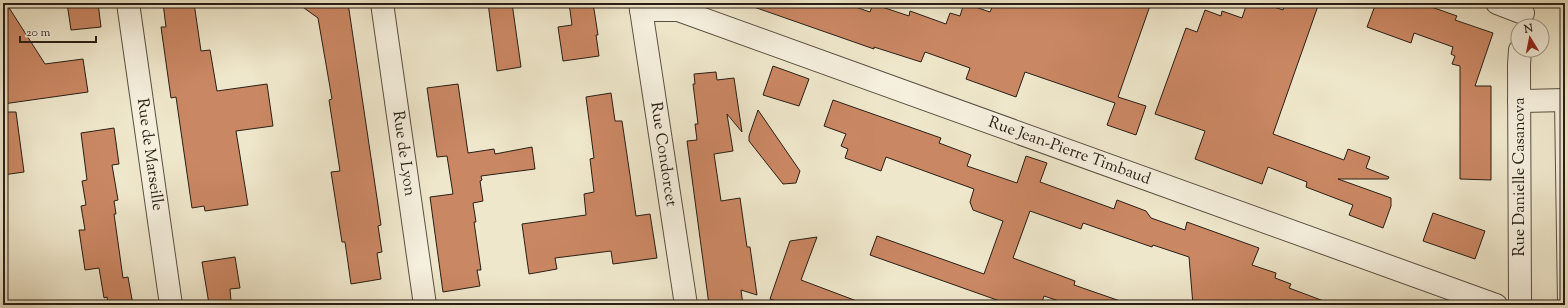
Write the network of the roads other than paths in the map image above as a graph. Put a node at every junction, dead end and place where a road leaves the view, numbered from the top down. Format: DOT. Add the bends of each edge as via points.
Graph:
graph roads {
  1 [pos="128,3"];
  2 [pos="382,3"];
  3 [pos="1497,3"];
  4 [pos="641,7"];
  5 [pos="1525,14"];
  6 [pos="1520,58"];
  7 [pos="1563,100"];
  8 [pos="1519,101"];
  9 [pos="171,305"];
  10 [pos="425,305"];
  11 [pos="686,305"];
  12 [pos="1496,305"];
  13 [pos="1520,305"];
  14 [pos="1564,305"];
  1 -- 9 [label="street, Rue de Marseille"];
  2 -- 10 [label="street, Rue de Lyon"];
  3 -- 5 [label="street"];
  4 -- 11 [label="street, Rue Condorcet"];
  4 -- 12 [label="street, Rue Jean-Pierre Timbaud" via="678,10"];
  6 -- 8 [label="street, Rue Danielle Casanova"];
  7 -- 8 [label="street"];
  7 -- 14 [label="lane"];
  8 -- 13 [label="street, Rue Danielle Casanova"];
}
